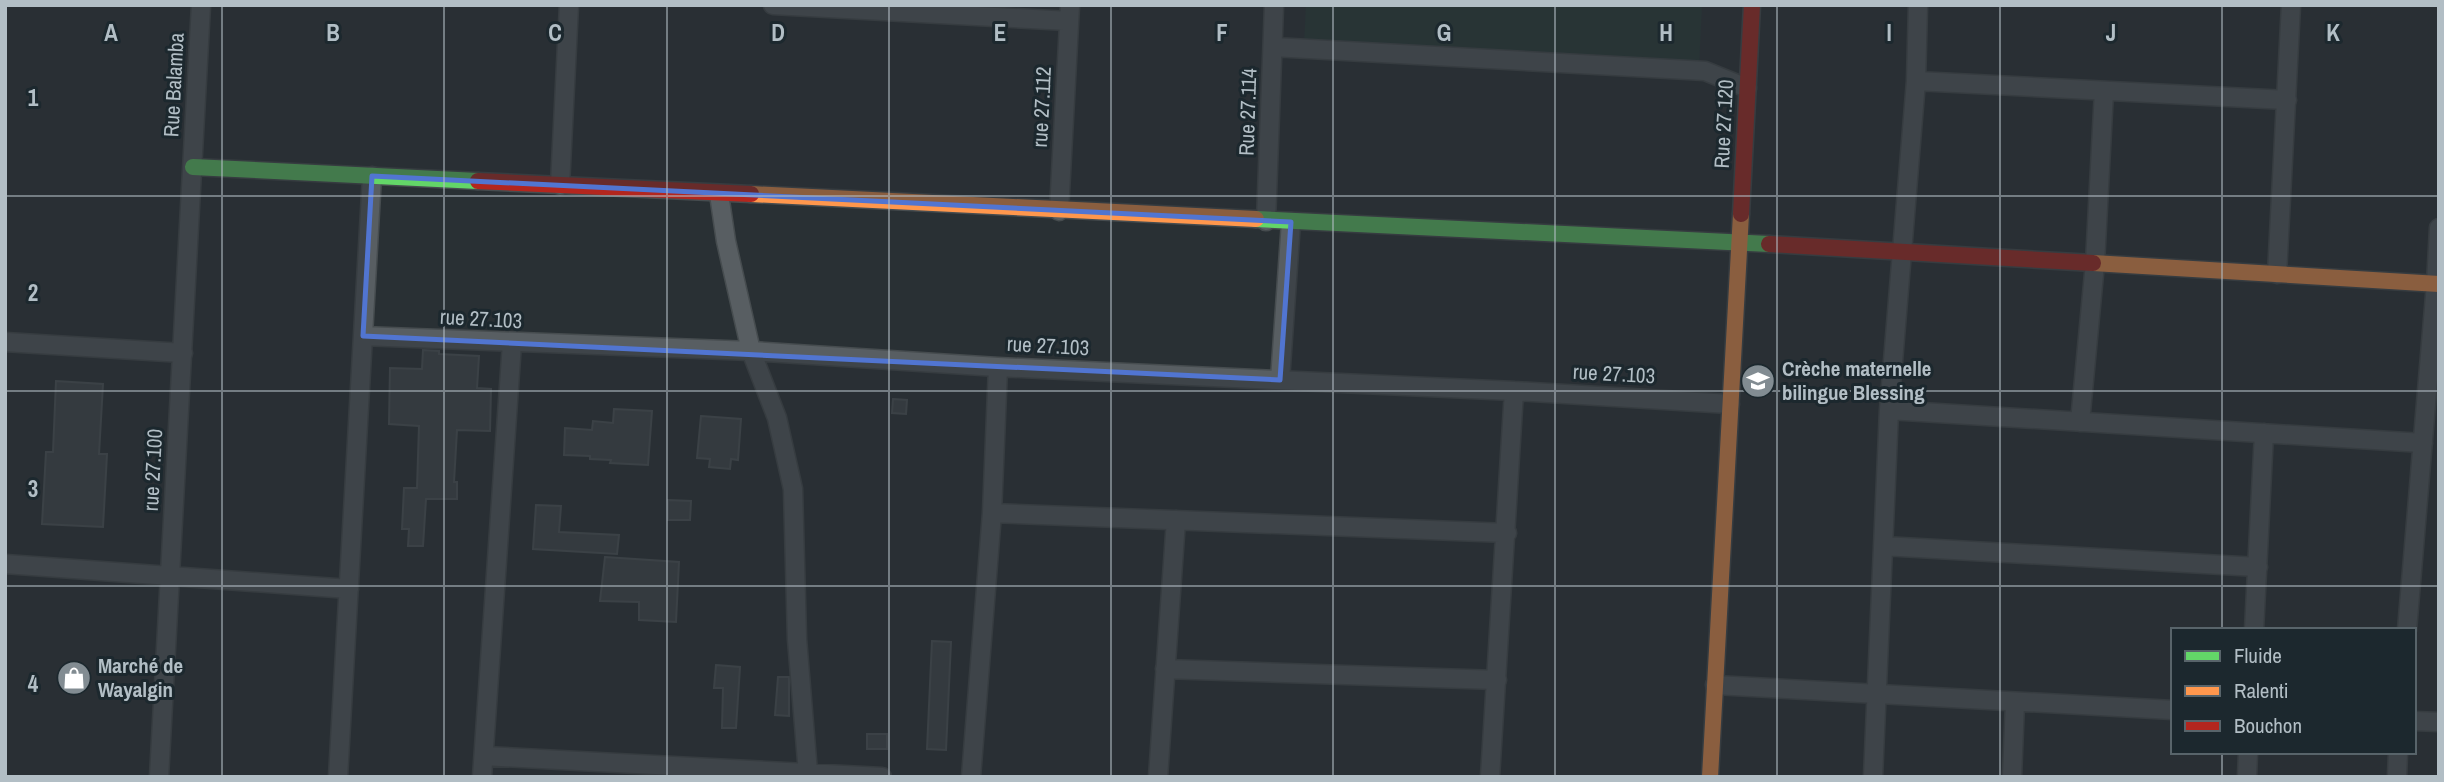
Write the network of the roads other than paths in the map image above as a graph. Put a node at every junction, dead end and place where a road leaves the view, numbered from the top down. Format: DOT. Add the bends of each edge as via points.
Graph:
graph roads {
  1 [pos="201,5"];
  2 [pos="569,5"];
  3 [pos="774,5"];
  4 [pos="1275,5"];
  5 [pos="1752,5"];
  6 [pos="1918,5"];
  7 [pos="2291,5"];
  8 [pos="881,8"];
  9 [pos="1070,13"];
  10 [pos="1273,47"];
  11 [pos="1916,80"];
  12 [pos="1747,88"];
  13 [pos="2105,90"];
  14 [pos="2287,100"];
  15 [pos="193,167"];
  16 [pos="372,176"];
  17 [pos="560,185"];
  18 [pos="719,194"];
  19 [pos="1059,211"];
  20 [pos="1266,221"];
  21 [pos="1291,222"];
  22 [pos="2439,228"];
  23 [pos="1738,245"];
  24 [pos="1902,251"];
  25 [pos="2095,263"];
  26 [pos="2277,274"];
  27 [pos="2437,284"];
  28 [pos="363,336"];
  29 [pos="5,342"];
  30 [pos="512,344"];
  31 [pos="751,351"];
  32 [pos="183,354"];
  33 [pos="998,367"];
  34 [pos="1279,380"];
  35 [pos="1514,391"];
  36 [pos="1730,404"];
  37 [pos="1889,410"];
  38 [pos="2080,422"];
  39 [pos="2264,433"];
  40 [pos="2423,443"];
  41 [pos="992,513"];
  42 [pos="1176,520"];
  43 [pos="1507,533"];
  44 [pos="1883,546"];
  45 [pos="5,564"];
  46 [pos="2258,567"];
  47 [pos="170,575"];
  48 [pos="349,589"];
  49 [pos="2255,628"];
  50 [pos="2407,628"];
  51 [pos="1166,669"];
  52 [pos="1497,680"];
  53 [pos="1715,685"];
  54 [pos="1877,693"];
  55 [pos="2015,702"];
  56 [pos="2171,710"];
  57 [pos="2416,721"];
  58 [pos="2439,722"];
  59 [pos="2248,754"];
  60 [pos="2398,754"];
  61 [pos="484,756"];
  62 [pos="808,773"];
  63 [pos="159,777"];
  64 [pos="338,777"];
  65 [pos="482,777"];
  66 [pos="883,777"];
  67 [pos="971,777"];
  68 [pos="1158,777"];
  69 [pos="1490,777"];
  70 [pos="1710,777"];
  71 [pos="1873,777"];
  72 [pos="2012,777"];
  73 [pos="2247,777"];
  74 [pos="2397,777"];
  1 -- 15 [label="street, Rue Balamba"];
  2 -- 17 [label="street"];
  3 -- 8 [label="street"];
  4 -- 10 [label="street, Rue 27.114"];
  5 -- 12 [label="street, Rue 27.120"];
  6 -- 11 [label="street"];
  7 -- 14 [label="street"];
  8 -- 9 [label="street"];
  9 -- 19 [label="street, rue 27.112"];
  10 -- 12 [label="street" via="1688,69"];
  10 -- 20 [label="street, Rue 27.114"];
  11 -- 13 [label="street"];
  11 -- 24 [label="street"];
  12 -- 23 [label="street, Rue 27.120"];
  13 -- 14 [label="street"];
  13 -- 25 [label="street"];
  14 -- 26 [label="street"];
  15 -- 16 [label="street"];
  15 -- 32 [label="street, rue 27.100"];
  16 -- 17 [label="street"];
  16 -- 28 [label="street"];
  17 -- 18 [label="street"];
  18 -- 19 [label="street"];
  18 -- 31 [label="street"];
  19 -- 20 [label="street"];
  20 -- 21 [label="street"];
  21 -- 23 [label="street"];
  21 -- 34 [label="street"];
  22 -- 27 [label="street"];
  23 -- 24 [label="street"];
  23 -- 36 [label="street, Rue 27.120"];
  24 -- 25 [label="street"];
  24 -- 37 [label="street"];
  25 -- 26 [label="street"];
  25 -- 38 [label="street"];
  26 -- 27 [label="street"];
  27 -- 40 [label="street"];
  28 -- 30 [label="street, rue 27.103"];
  28 -- 48 [label="street"];
  29 -- 32 [label="street"];
  30 -- 31 [label="street, rue 27.103"];
  30 -- 61 [label="street"];
  31 -- 33 [label="street, rue 27.103"];
  31 -- 62 [label="street" via="777,418 793,489 797,639"];
  32 -- 47 [label="street, rue 27.100"];
  33 -- 34 [label="street, rue 27.103"];
  33 -- 41 [label="street"];
  34 -- 35 [label="street, rue 27.103"];
  35 -- 36 [label="street, rue 27.103"];
  35 -- 43 [label="street"];
  36 -- 53 [label="street, Rue 27.120"];
  37 -- 38 [label="street"];
  37 -- 44 [label="street"];
  38 -- 39 [label="street"];
  39 -- 40 [label="street"];
  39 -- 46 [label="street"];
  40 -- 50 [label="street"];
  41 -- 42 [label="street"];
  41 -- 67 [label="street"];
  42 -- 43 [label="street"];
  42 -- 51 [label="street"];
  43 -- 52 [label="street"];
  44 -- 46 [label="street"];
  44 -- 54 [label="street"];
  45 -- 47 [label="street"];
  46 -- 49 [label="street"];
  47 -- 48 [label="street"];
  47 -- 63 [label="street, rue 27.100"];
  48 -- 64 [label="street"];
  51 -- 52 [label="street"];
  51 -- 68 [label="street"];
  52 -- 69 [label="street"];
  53 -- 54 [label="street"];
  53 -- 70 [label="street, Rue 27.120"];
  54 -- 55 [label="street"];
  54 -- 71 [label="street"];
  55 -- 56 [label="street"];
  55 -- 72 [label="street"];
  57 -- 58 [label="street"];
  59 -- 73 [label="street"];
  60 -- 74 [label="street"];
  61 -- 62 [label="street"];
  61 -- 65 [label="street"];
  62 -- 66 [label="street"];
}
